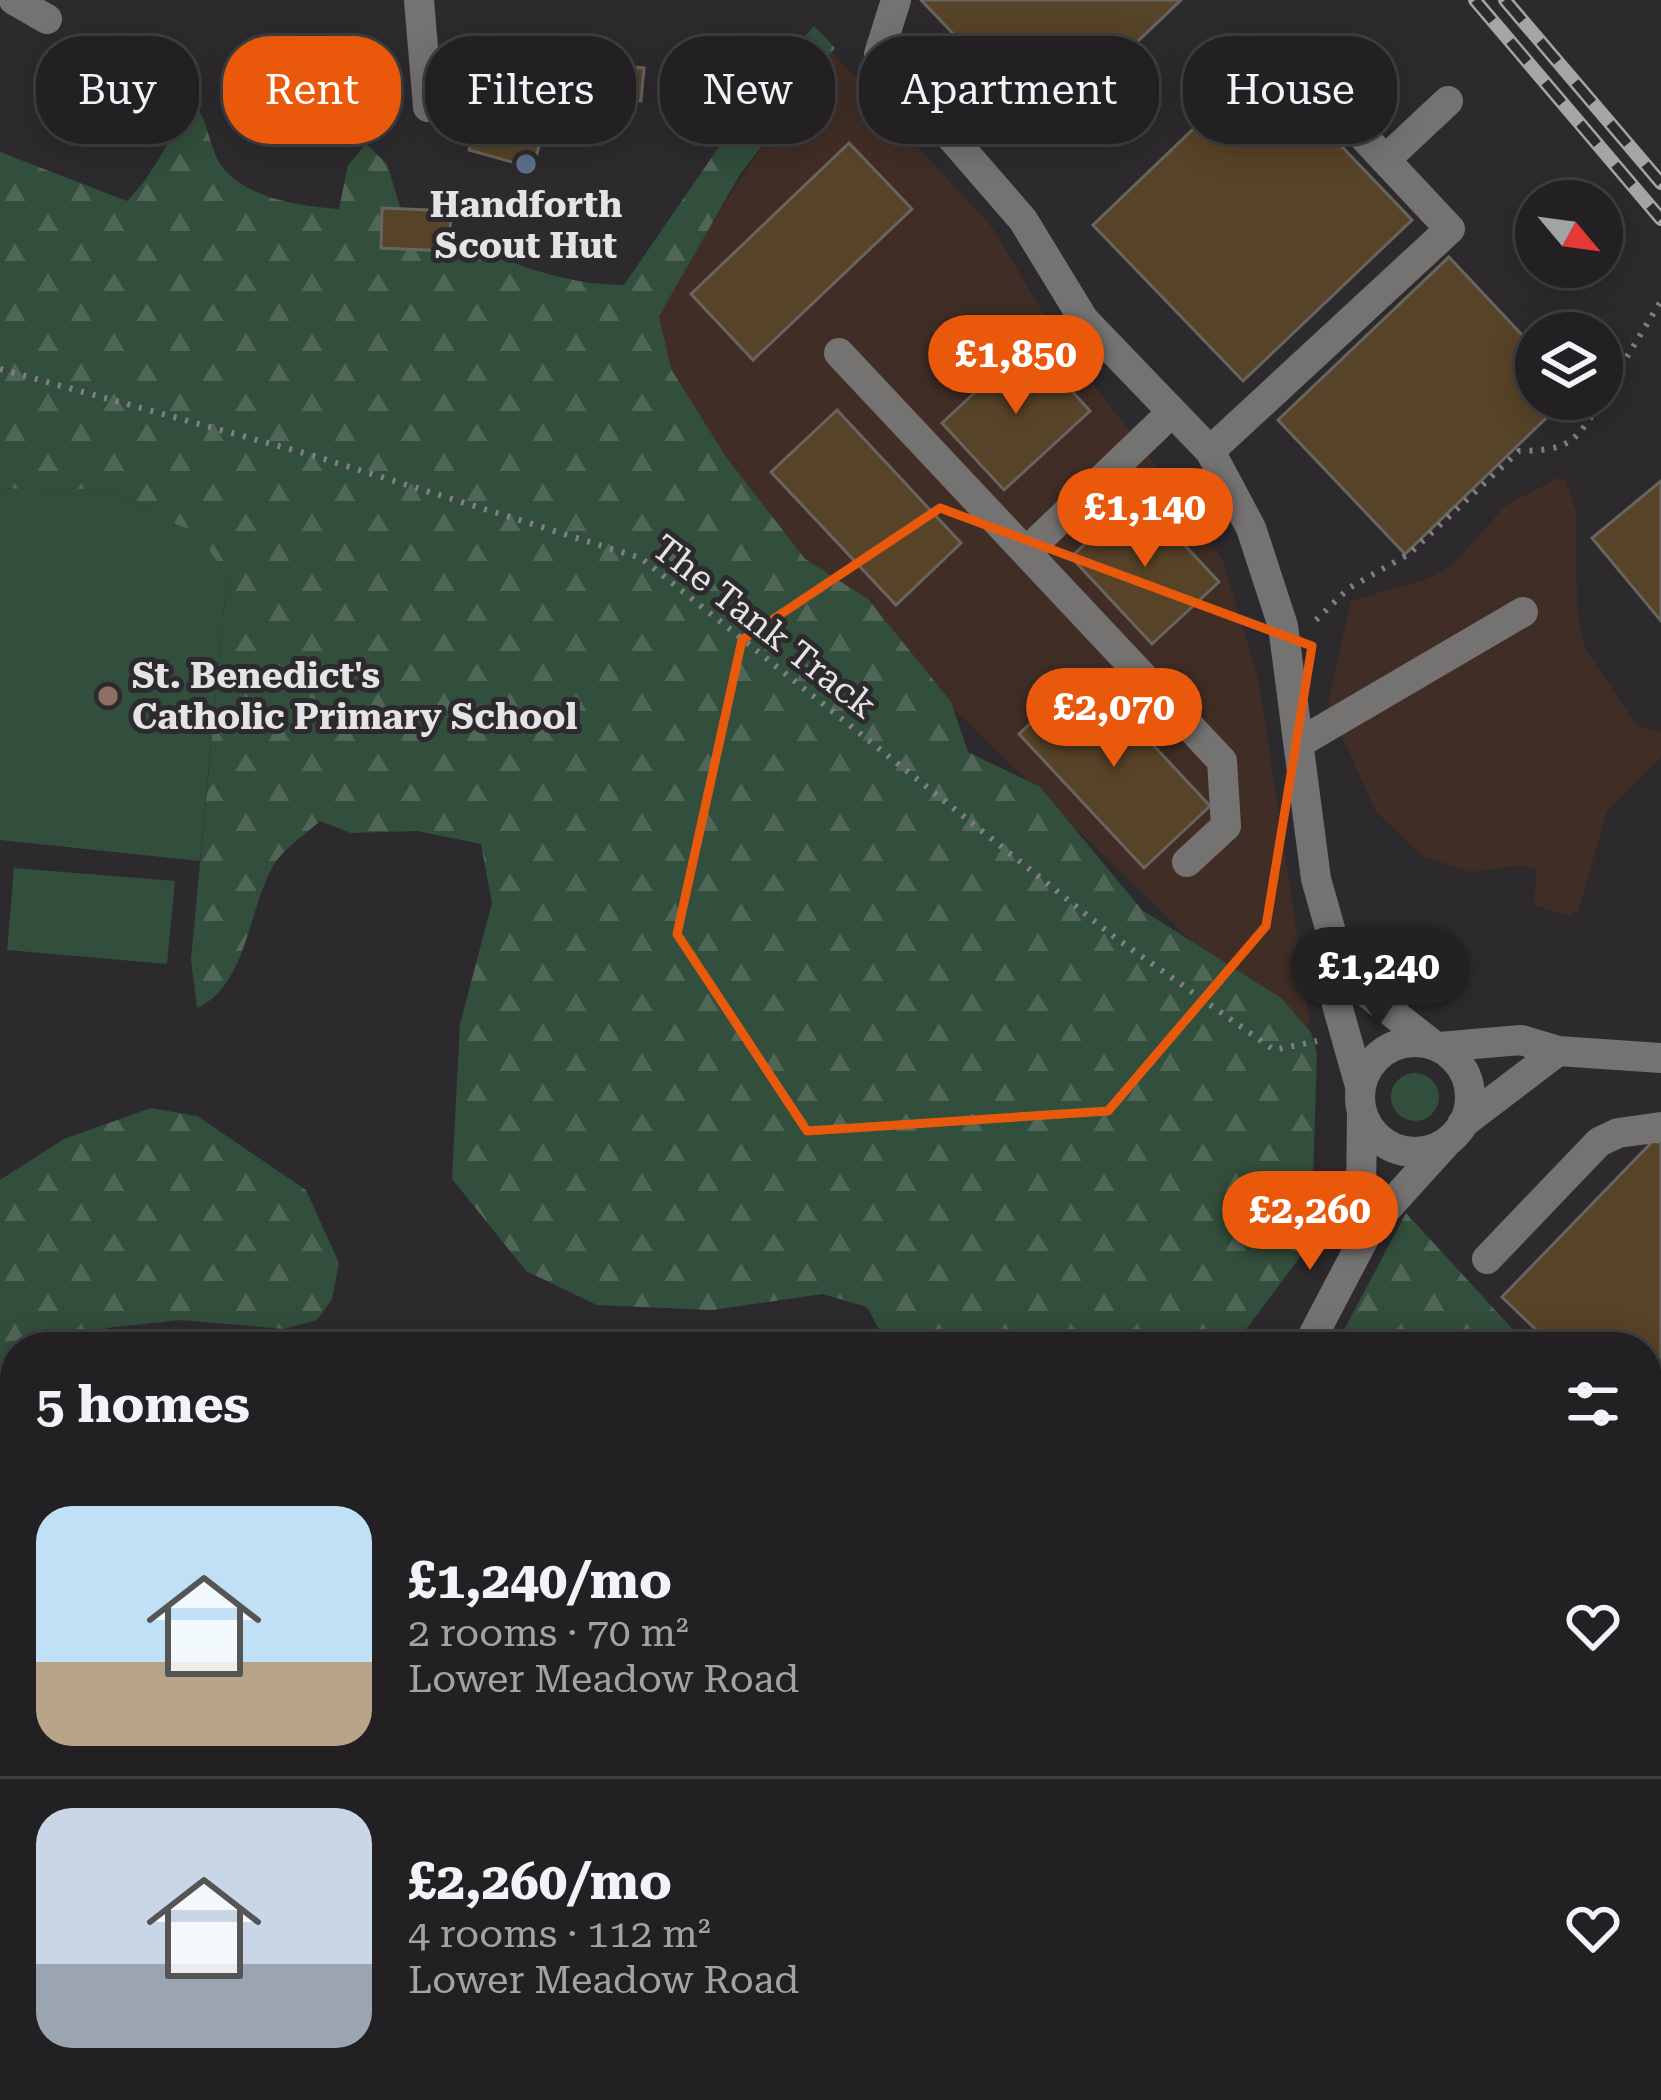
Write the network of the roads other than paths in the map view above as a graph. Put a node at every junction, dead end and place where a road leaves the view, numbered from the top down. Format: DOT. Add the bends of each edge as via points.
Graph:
graph roads {
  1 [pos="14,0"];
  2 [pos="419,0"];
  3 [pos="896,0"];
  4 [pos="47,19"];
  5 [pos="425,71"];
  6 [pos="1448,101"];
  7 [pos="1370,144"];
  8 [pos="1385,160"];
  9 [pos="839,353"];
  10 [pos="1172,412"];
  11 [pos="1210,451"];
  12 [pos="1027,552"];
  13 [pos="1523,612"];
  14 [pos="1299,742"];
  15 [pos="1187,862"];
  16 [pos="1343,974"];
  17 [pos="1436,1046"];
  18 [pos="1558,1052"];
  19 [pos="1661,1058"];
  20 [pos="1361,1100"];
  21 [pos="1661,1127"];
  22 [pos="1456,1131"];
  23 [pos="1370,1227"];
  24 [pos="1487,1259"];
  25 [pos="1315,1332"];
  1 -- 4 [label="street"];
  2 -- 5 [label="street"];
  3 -- 10 [label="street" via="879,54 1023,220 1084,320"];
  6 -- 8 [label="street"];
  7 -- 8 [label="street"];
  8 -- 11 [label="street" via="1450,229"];
  9 -- 12 [label="street"];
  10 -- 11 [label="street"];
  10 -- 12 [label="street"];
  11 -- 14 [label="street" via="1251,528 1282,626"];
  12 -- 15 [label="street" via="1222,761 1226,826"];
  13 -- 14 [label="street"];
  14 -- 16 [label="street" via="1316,878"];
  16 -- 17 [label="street"];
  16 -- 20 [label="street" via="1337,1005"];
  17 -- 18 [label="street" via="1521,1040"];
  17 -- 20 [label="street" via="1387,1049 1374,1059"];
  17 -- 22 [label="street" via="1464,1072 1469,1089"];
  18 -- 19 [label="street"];
  18 -- 22 [label="street"];
  20 -- 22 [label="street" via="1379,1138 1407,1151 1438,1147"];
  20 -- 23 [label="street" via="1361,1198"];
  21 -- 24 [label="street" via="1599,1142"];
  22 -- 23 [label="street"];
  23 -- 25 [label="street"];
}
